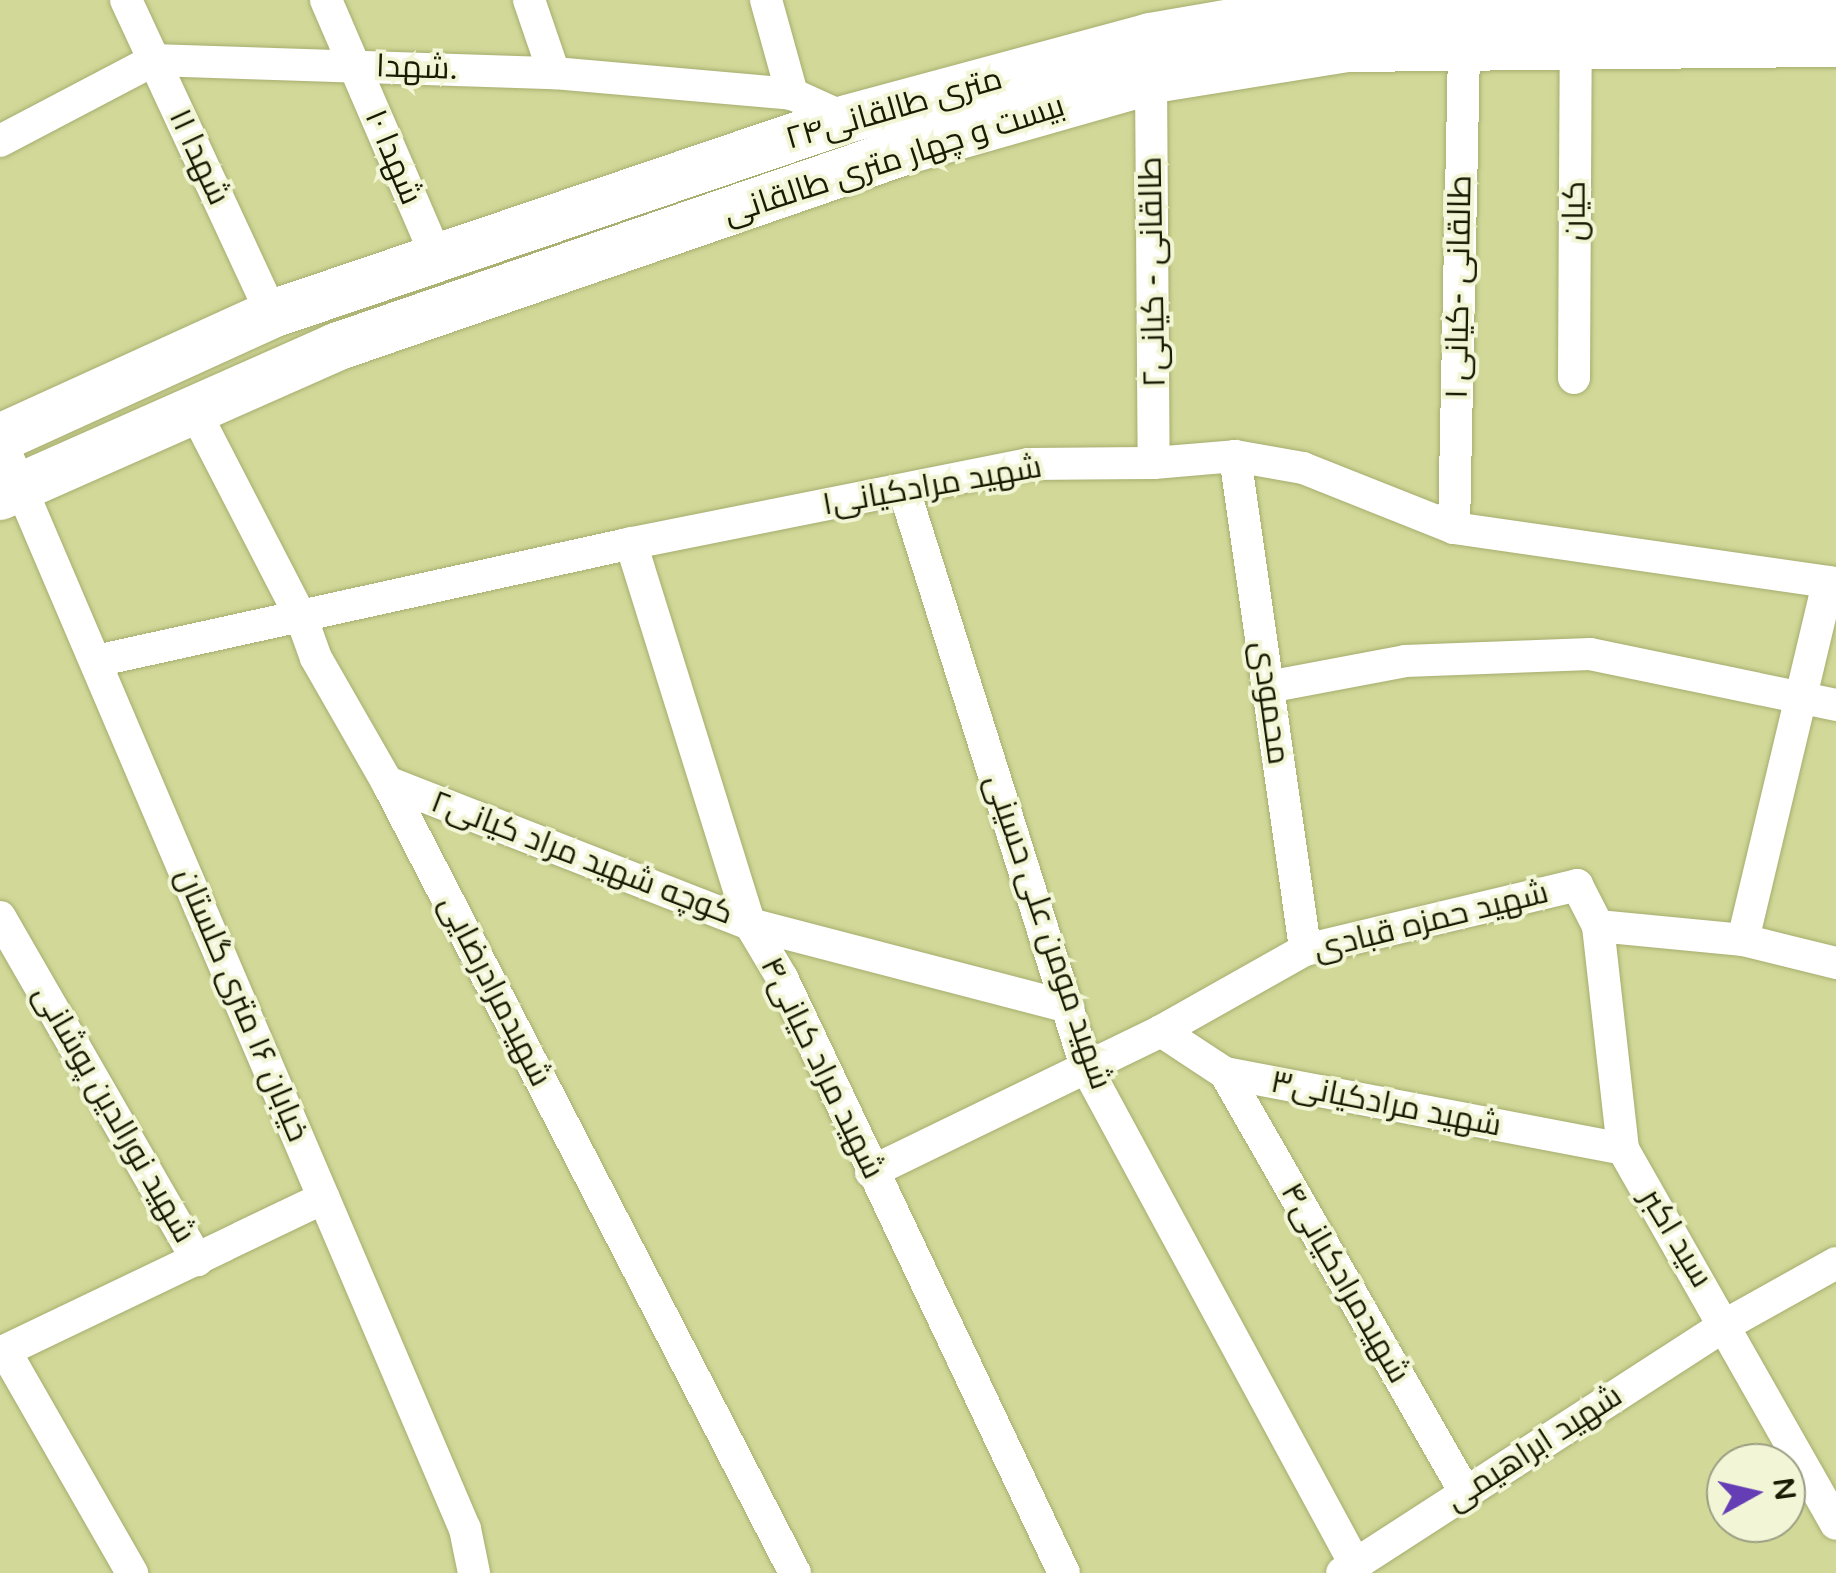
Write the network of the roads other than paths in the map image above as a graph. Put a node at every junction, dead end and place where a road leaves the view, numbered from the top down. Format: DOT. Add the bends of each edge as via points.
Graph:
graph roads {
  1 [pos="126,0"];
  2 [pos="326,0"];
  3 [pos="529,0"];
  4 [pos="766,0"];
  5 [pos="1811,1"];
  6 [pos="1291,6"];
  7 [pos="1477,25"];
  8 [pos="1836,43"];
  9 [pos="1576,44"];
  10 [pos="154,60"];
  11 [pos="355,66"];
  12 [pos="554,73"];
  13 [pos="1151,80"];
  14 [pos="792,94"];
  15 [pos="847,120"];
  16 [pos="0,141"];
  17 [pos="437,258"];
  18 [pos="272,314"];
  19 [pos="1574,378"];
  20 [pos="194,410"];
  21 [pos="0,439"];
  22 [pos="1235,456"];
  23 [pos="1154,463"];
  24 [pos="904,490"];
  25 [pos="11,491"];
  26 [pos="1454,528"];
  27 [pos="631,544"];
  28 [pos="1832,582"];
  29 [pos="302,619"];
  30 [pos="96,662"];
  31 [pos="1268,688"];
  32 [pos="1802,694"];
  33 [pos="1836,705"];
  34 [pos="387,782"];
  35 [pos="0,917"];
  36 [pos="750,924"];
  37 [pos="1598,926"];
  38 [pos="1743,940"];
  39 [pos="1304,950"];
  40 [pos="1836,963"];
  41 [pos="1068,1007"];
  42 [pos="1160,1031"];
  43 [pos="1086,1067"];
  44 [pos="1225,1073"];
  45 [pos="1624,1149"];
  46 [pos="871,1172"];
  47 [pos="324,1198"];
  48 [pos="197,1260"];
  49 [pos="1836,1264"];
  50 [pos="1727,1324"];
  51 [pos="2,1352"];
  52 [pos="1466,1492"];
  53 [pos="1836,1524"];
  54 [pos="1348,1568"];
  55 [pos="132,1573"];
  56 [pos="474,1573"];
  57 [pos="795,1573"];
  58 [pos="1064,1573"];
  1 -- 10 [label="street, شهدا ۱۱"];
  2 -- 11 [label="street, شهدا ۱۰"];
  3 -- 12 [label="street"];
  4 -- 14 [label="street"];
  5 -- 7 [label="main road, ۲۴متری طالقانی"];
  6 -- 7 [label="main road, ۲۴متری طالقانی"];
  6 -- 15 [label="main road, ۲۴متری طالقانی" via="1150,37"];
  7 -- 9 [label="main road, بیست و چهار متری طالقانی"];
  7 -- 13 [label="main road, بیست و چهار متری طالقانی"];
  7 -- 26 [label="street, طالقانی -کیانی ۱"];
  8 -- 9 [label="main road, بیست و چهار متری طالقانی"];
  9 -- 19 [label="street, کیان"];
  10 -- 11 [label="street, شهدا."];
  10 -- 16 [label="street, شهدا."];
  10 -- 18 [label="street, شهدا ۱۱"];
  11 -- 12 [label="street, شهدا."];
  11 -- 17 [label="street, شهدا ۱۰"];
  12 -- 14 [label="street, شهدا."];
  13 -- 20 [label="main road, بیست و چهار متری طالقانی" via="892,155 336,348"];
  13 -- 23 [label="street, طالقانی - کیانی۲"];
  14 -- 15 [label="street, شهدا."];
  15 -- 17 [label="main road, ۲۴متری طالقانی"];
  17 -- 18 [label="main road, ۲۴متری طالقانی"];
  18 -- 21 [label="main road, ۲۴متری طالقانی"];
  20 -- 25 [label="main road, بیست و چهار متری طالقانی"];
  20 -- 29 [label="street, شهیدمرادرضایی"];
  21 -- 25 [label="street, خیابان ۱۶ متری گلستان"];
  22 -- 23 [label="street, شهید مرادکیانی۱"];
  22 -- 26 [label="street, شهید مرادکیانی۱" via="1303,468"];
  22 -- 31 [label="street, محمودی"];
  23 -- 24 [label="street, شهید مرادکیانی۱" via="1028,464"];
  24 -- 27 [label="street, شهید مرادکیانی۱"];
  24 -- 41 [label="street, شهید مومن علی حسینی"];
  25 -- 30 [label="street, خیابان ۱۶ متری گلستان"];
  26 -- 28 [label="street, شهید مرادکیانی۱"];
  27 -- 29 [label="street, شهید مرادکیانی۱"];
  27 -- 36 [label="street, شهید مراد کیانی۴"];
  28 -- 32 [label="street"];
  29 -- 30 [label="street, شهید مرادکیانی۱"];
  29 -- 34 [label="street, شهیدمرادرضایی" via="316,658"];
  30 -- 47 [label="street, خیابان ۱۶ متری گلستان"];
  31 -- 32 [label="street" via="1406,660 1590,654"];
  31 -- 39 [label="street, محمودی"];
  32 -- 33 [label="street"];
  32 -- 38 [label="street"];
  34 -- 36 [label="street, کوچه شهید مراد کیانی۲"];
  34 -- 57 [label="street, شهیدمرادرضایی"];
  35 -- 48 [label="street, شهید نورالدین پوشانی"];
  36 -- 41 [label="street, کوچه شهید مراد کیانی۲"];
  36 -- 46 [label="street, شهید مراد کیانی۴" via="782,978"];
  37 -- 38 [label="street, شهید حمزه قبادی"];
  37 -- 39 [label="street, شهید حمزه قبادی" via="1577,885"];
  37 -- 45 [label="street, سید اکبر"];
  38 -- 40 [label="street, شهید حمزه قبادی"];
  39 -- 42 [label="street, شهید حمزه قبادی"];
  41 -- 43 [label="street, شهید مومن علی حسینی"];
  42 -- 43 [label="street, شهید حمزه قبادی"];
  42 -- 44 [label="street, شهید مرادکیانی۳"];
  43 -- 46 [label="street, شهید حمزه قبادی"];
  43 -- 54 [label="street, شهید مومن علی حسینی"];
  44 -- 45 [label="street, شهید مرادکیانی۳"];
  44 -- 52 [label="street, شهیدمرادکیانی۴"];
  45 -- 50 [label="street, سید اکبر"];
  46 -- 58 [label="street, شهید مراد کیانی۴"];
  47 -- 48 [label="street"];
  47 -- 56 [label="street, خیابان ۱۶ متری گلستان" via="465,1529"];
  48 -- 51 [label="street"];
  49 -- 50 [label="street, شهید ابراهیمی"];
  50 -- 52 [label="street, شهید ابراهیمی"];
  50 -- 53 [label="street, سید اکبر"];
  51 -- 55 [label="street"];
  52 -- 54 [label="street, شهید ابراهیمی"];
}
